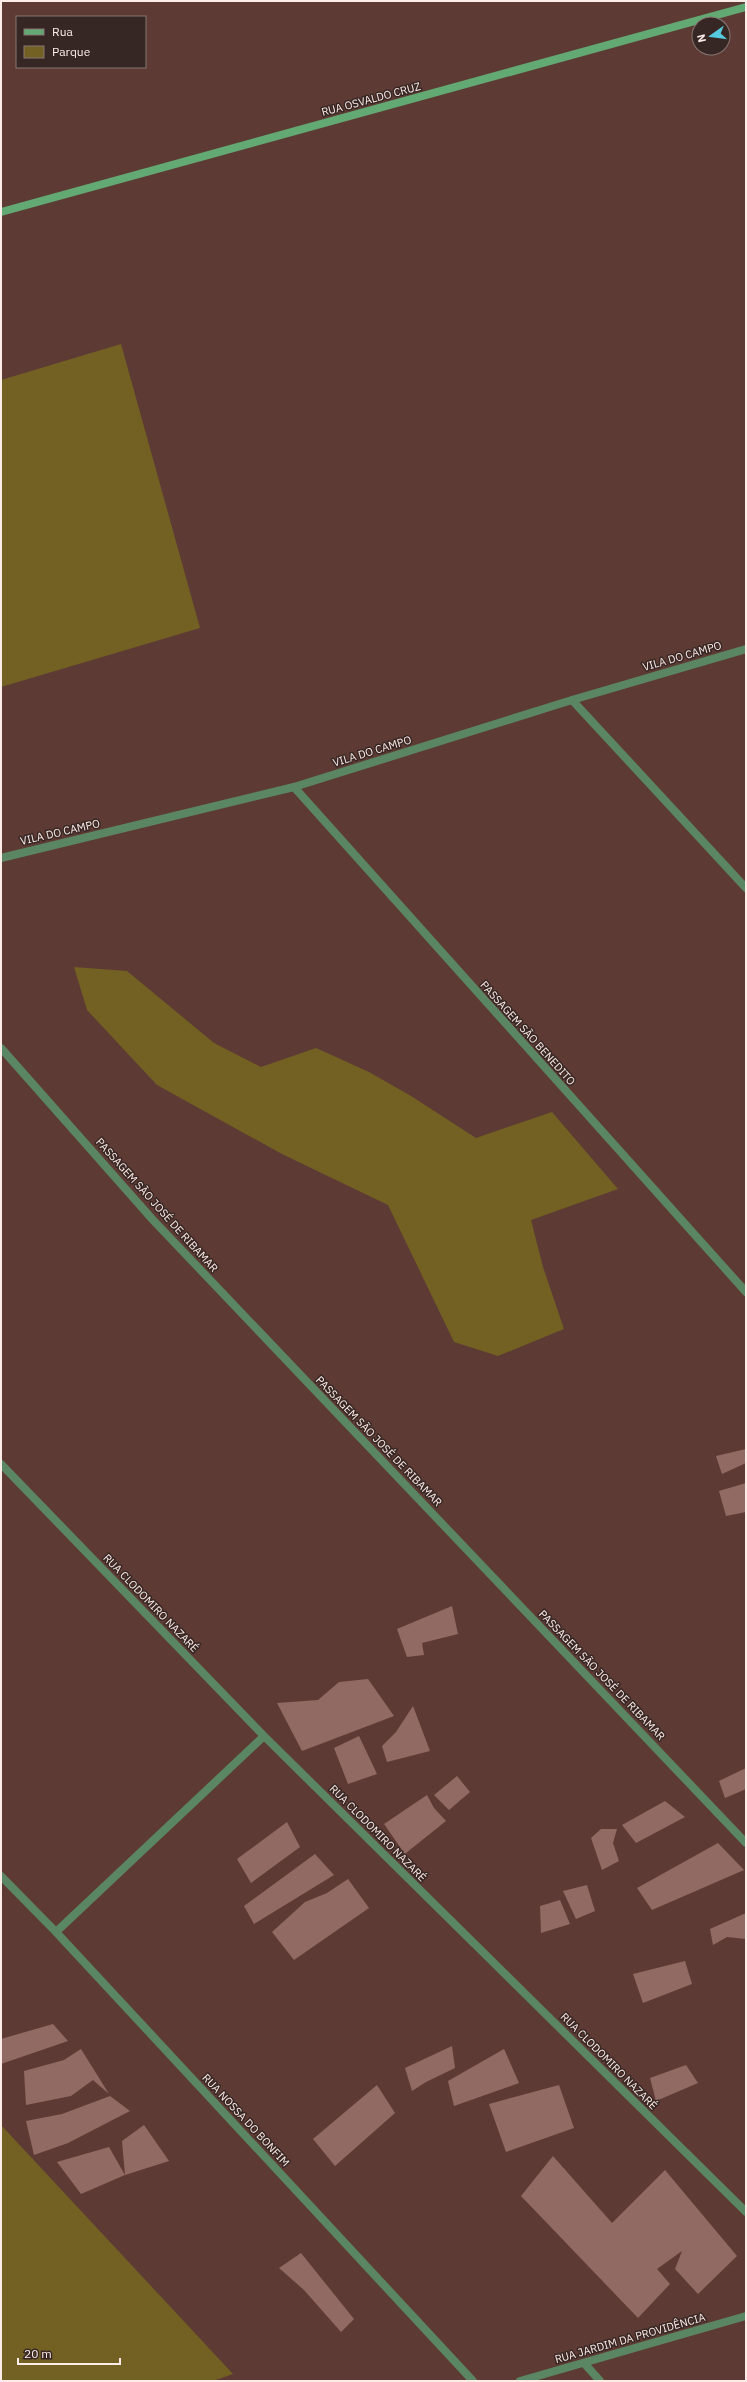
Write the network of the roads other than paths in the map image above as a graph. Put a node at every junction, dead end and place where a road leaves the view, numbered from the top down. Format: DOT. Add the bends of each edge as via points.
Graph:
graph roads {
  1 [pos="746,7"];
  2 [pos="1,212"];
  3 [pos="746,649"];
  4 [pos="572,700"];
  5 [pos="294,787"];
  6 [pos="1,858"];
  7 [pos="746,888"];
  8 [pos="1,1048"];
  9 [pos="746,1292"];
  10 [pos="1,1464"];
  11 [pos="264,1736"];
  12 [pos="746,1843"];
  13 [pos="1,1876"];
  14 [pos="56,1932"];
  15 [pos="746,2212"];
  16 [pos="746,2316"];
  17 [pos="584,2363"];
  18 [pos="473,2381"];
  19 [pos="520,2381"];
  20 [pos="600,2381"];
  1 -- 2 [label="street, RUA OSVALDO CRUZ"];
  3 -- 4 [label="street, VILA DO CAMPO"];
  4 -- 5 [label="street, VILA DO CAMPO"];
  4 -- 7 [label="street"];
  5 -- 6 [label="street, VILA DO CAMPO"];
  5 -- 9 [label="street, PASSAGEM SÃO BENEDITO"];
  8 -- 12 [label="street, PASSAGEM SÃO JOSÉ DE RIBAMAR" via="153,1220"];
  10 -- 11 [label="street, RUA CLODOMIRO NAZARÉ"];
  11 -- 14 [label="street"];
  11 -- 15 [label="street, RUA CLODOMIRO NAZARÉ"];
  13 -- 14 [label="street, RUA NOSSA DO BONFIM"];
  14 -- 18 [label="street, RUA NOSSA DO BONFIM"];
  16 -- 17 [label="street, RUA JARDIM DA PROVIDÊNCIA"];
  17 -- 19 [label="street, RUA JARDIM DA PROVIDÊNCIA"];
  17 -- 20 [label="street"];
}
